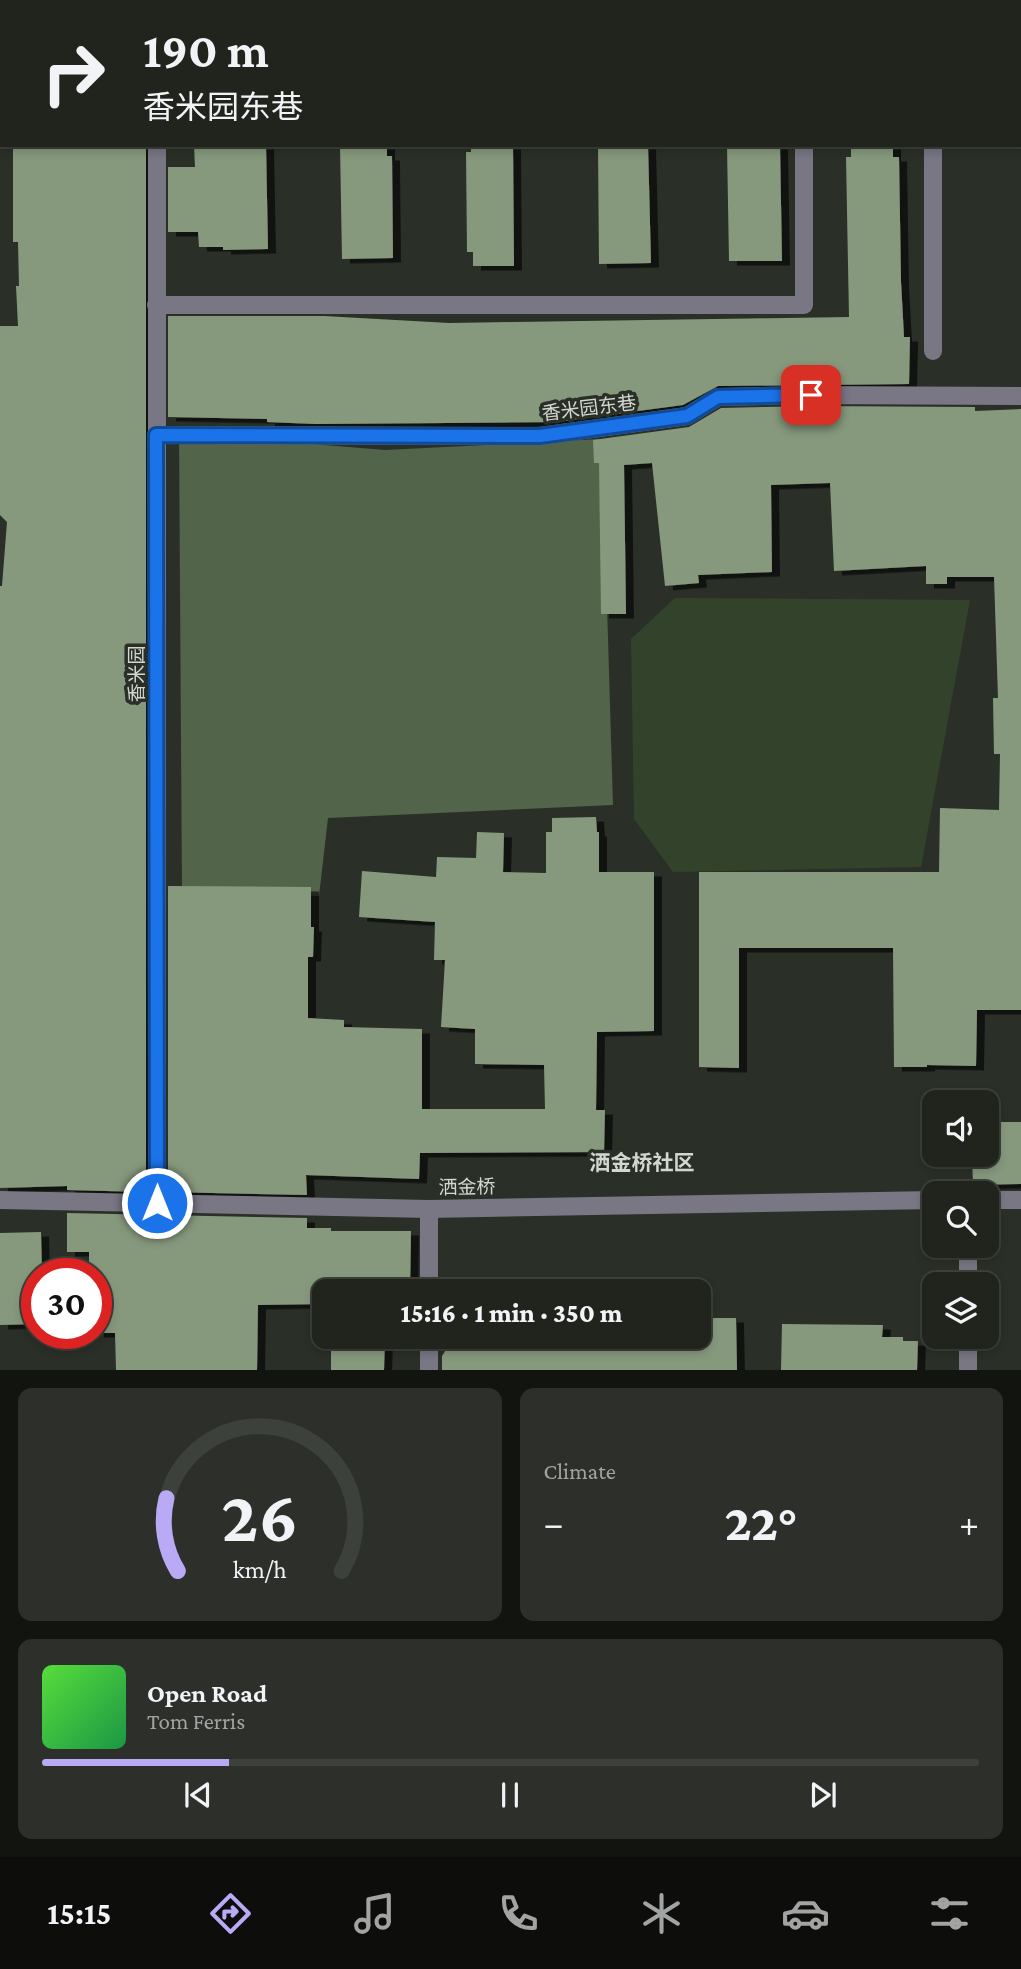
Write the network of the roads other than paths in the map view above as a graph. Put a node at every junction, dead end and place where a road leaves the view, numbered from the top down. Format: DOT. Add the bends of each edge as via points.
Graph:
graph roads {
  1 [pos="157,147"];
  2 [pos="804,147"];
  3 [pos="933,147"];
  4 [pos="156,305"];
  5 [pos="933,351"];
  6 [pos="1021,396"];
  7 [pos="156,435"];
  8 [pos="0,1200"];
  9 [pos="922,1200"];
  10 [pos="999,1200"];
  11 [pos="1021,1200"];
  12 [pos="157,1203"];
  13 [pos="429,1209"];
  14 [pos="429,1279"];
  15 [pos="429,1349"];
  16 [pos="968,1349"];
  17 [pos="429,1370"];
  18 [pos="968,1370"];
  1 -- 4 [label="street, 香米园"];
  2 -- 4 [label="street" via="804,305"];
  3 -- 5 [label="street"];
  4 -- 7 [label="street, 香米园"];
  6 -- 7 [label="street, 香米园东巷" via="718,397 687,416 540,436"];
  7 -- 12 [label="street, 香米园"];
  8 -- 12 [label="street, 洒金桥"];
  9 -- 13 [label="street, 洒金桥"];
  10 -- 11 [label="street"];
  12 -- 13 [label="street, 洒金桥"];
  13 -- 14 [label="street"];
  15 -- 17 [label="street"];
  16 -- 18 [label="street"];
}
